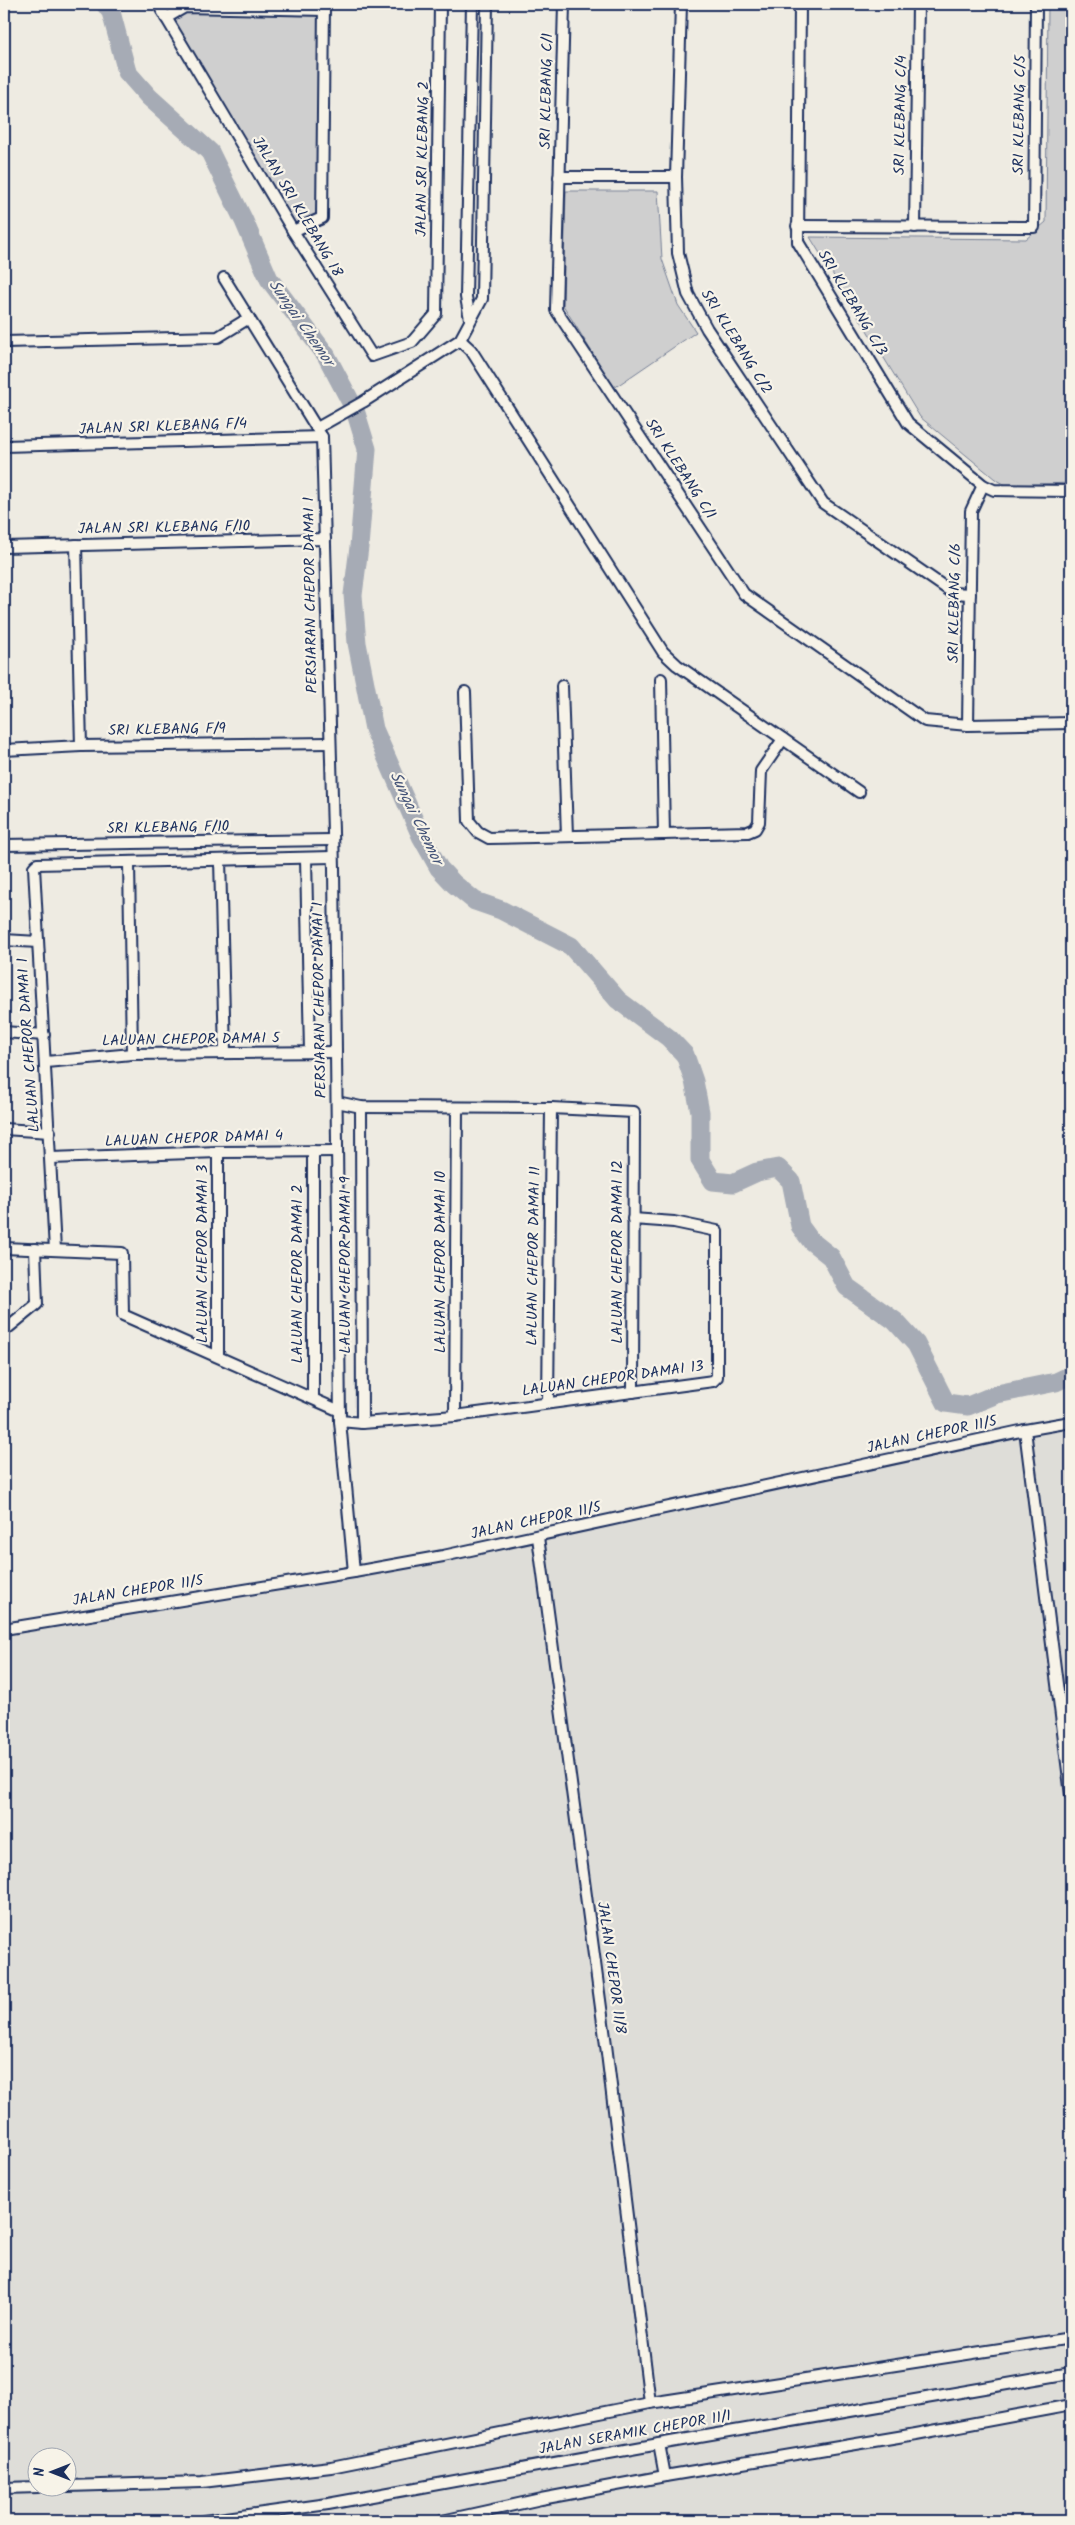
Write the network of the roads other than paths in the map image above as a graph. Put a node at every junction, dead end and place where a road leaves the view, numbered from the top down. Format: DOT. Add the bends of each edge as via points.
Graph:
graph roads {
  1 [pos="158,4"];
  2 [pos="440,4"];
  3 [pos="472,4"];
  4 [pos="487,4"];
  5 [pos="564,4"];
  6 [pos="681,4"];
  7 [pos="800,4"];
  8 [pos="918,4"];
  9 [pos="1036,4"];
  10 [pos="324,7"];
  11 [pos="166,18"];
  12 [pos="559,177"];
  13 [pos="676,177"];
  14 [pos="797,226"];
  15 [pos="916,227"];
  16 [pos="293,231"];
  17 [pos="224,278"];
  18 [pos="436,314"];
  19 [pos="249,318"];
  20 [pos="470,319"];
  21 [pos="460,340"];
  22 [pos="4,342"];
  23 [pos="317,428"];
  24 [pos="322,437"];
  25 [pos="4,446"];
  26 [pos="983,485"];
  27 [pos="1071,491"];
  28 [pos="325,538"];
  29 [pos="76,545"];
  30 [pos="4,547"];
  31 [pos="970,594"];
  32 [pos="660,679"];
  33 [pos="562,686"];
  34 [pos="465,692"];
  35 [pos="1071,723"];
  36 [pos="968,725"];
  37 [pos="783,739"];
  38 [pos="330,743"];
  39 [pos="80,746"];
  40 [pos="4,750"];
  41 [pos="859,792"];
  42 [pos="664,834"];
  43 [pos="566,836"];
  44 [pos="332,840"];
  45 [pos="4,845"];
  46 [pos="332,857"];
  47 [pos="306,858"];
  48 [pos="220,860"];
  49 [pos="129,863"];
  50 [pos="4,940"];
  51 [pos="38,942"];
  52 [pos="4,1032"];
  53 [pos="44,1035"];
  54 [pos="310,1052"];
  55 [pos="336,1052"];
  56 [pos="225,1053"];
  57 [pos="132,1054"];
  58 [pos="46,1062"];
  59 [pos="337,1102"];
  60 [pos="361,1107"];
  61 [pos="458,1108"];
  62 [pos="551,1108"];
  63 [pos="4,1129"];
  64 [pos="50,1132"];
  65 [pos="313,1151"];
  66 [pos="337,1151"];
  67 [pos="218,1152"];
  68 [pos="52,1158"];
  69 [pos="633,1219"];
  70 [pos="4,1248"];
  71 [pos="35,1249"];
  72 [pos="55,1250"];
  73 [pos="4,1332"];
  74 [pos="218,1356"];
  75 [pos="633,1392"];
  76 [pos="313,1398"];
  77 [pos="548,1403"];
  78 [pos="340,1416"];
  79 [pos="455,1416"];
  80 [pos="1071,1422"];
  81 [pos="362,1424"];
  82 [pos="1025,1430"];
  83 [pos="538,1537"];
  84 [pos="354,1572"];
  85 [pos="4,1629"];
  86 [pos="1071,1795"];
  87 [pos="1071,2338"];
  88 [pos="1071,2373"];
  89 [pos="650,2403"];
  90 [pos="1071,2405"];
  91 [pos="659,2444"];
  92 [pos="665,2476"];
  93 [pos="78,2486"];
  94 [pos="28,2487"];
  95 [pos="4,2488"];
  96 [pos="204,2521"];
  97 [pos="442,2521"];
  1 -- 11 [label="street, JALAN SRI KLEBANG 18"];
  2 -- 18 [label="street, JALAN SRI KLEBANG 2"];
  3 -- 20 [label="street" via="466,297"];
  4 -- 20 [label="street" via="482,300"];
  5 -- 12 [label="street, SRI KLEBANG C/1"];
  6 -- 13 [label="street, SRI KLEBANG C/2"];
  7 -- 14 [label="street, SRI KLEBANG C/3"];
  8 -- 15 [label="street, SRI KLEBANG C/4"];
  9 -- 15 [label="street, SRI KLEBANG C/5" via="1034,227"];
  10 -- 11 [label="street" via="185,7"];
  10 -- 16 [label="street" via="322,218"];
  11 -- 16 [label="street, JALAN SRI KLEBANG 18"];
  12 -- 13 [label="street"];
  12 -- 36 [label="street, SRI KLEBANG C/1" via="556,310 744,594 925,721"];
  13 -- 31 [label="street, SRI KLEBANG C/2" via="678,254 688,294 823,503 953,593"];
  14 -- 15 [label="street"];
  14 -- 26 [label="street, SRI KLEBANG C/3" via="798,242 908,423"];
  16 -- 18 [label="street, JALAN SRI KLEBANG 18" via="372,356 412,342"];
  17 -- 19 [label="street, PERSIARAN CHEPOR DAMAI 1"];
  19 -- 22 [label="street" via="218,336"];
  19 -- 23 [label="street, PERSIARAN CHEPOR DAMAI 1"];
  20 -- 21 [label="street"];
  21 -- 23 [label="street"];
  21 -- 37 [label="street" via="471,350 663,652"];
  23 -- 24 [label="street, PERSIARAN CHEPOR DAMAI 1"];
  24 -- 25 [label="street, JALAN SRI KLEBANG F/4"];
  24 -- 28 [label="street, PERSIARAN CHEPOR DAMAI 1"];
  26 -- 27 [label="street, SRI KLEBANG C/3" via="1002,491"];
  26 -- 31 [label="street, SRI KLEBANG C/6" via="971,511"];
  28 -- 29 [label="street, JALAN SRI KLEBANG F/10"];
  28 -- 38 [label="street, PERSIARAN CHEPOR DAMAI 1"];
  29 -- 30 [label="street, JALAN SRI KLEBANG F/10"];
  29 -- 39 [label="street"];
  31 -- 36 [label="street, SRI KLEBANG C/6"];
  32 -- 42 [label="street"];
  33 -- 43 [label="street"];
  34 -- 43 [label="street" via="469,821 478,832 489,838"];
  35 -- 36 [label="street, SRI KLEBANG C/1"];
  37 -- 41 [label="street"];
  37 -- 42 [label="street" via="760,772 759,822 755,829 748,832"];
  38 -- 39 [label="street, SRI KLEBANG F/9"];
  38 -- 44 [label="street, PERSIARAN CHEPOR DAMAI 1"];
  39 -- 40 [label="street, SRI KLEBANG F/9"];
  42 -- 43 [label="street"];
  44 -- 45 [label="street, SRI KLEBANG F/10"];
  44 -- 46 [label="street, PERSIARAN CHEPOR DAMAI 1"];
  46 -- 47 [label="street, LALUAN CHEPOR DAMAI 1"];
  46 -- 55 [label="street, PERSIARAN CHEPOR DAMAI 1"];
  47 -- 48 [label="street, LALUAN CHEPOR DAMAI 1"];
  47 -- 54 [label="street"];
  48 -- 49 [label="street, LALUAN CHEPOR DAMAI 1"];
  48 -- 56 [label="street"];
  49 -- 51 [label="street, LALUAN CHEPOR DAMAI 1" via="37,864 33,871"];
  49 -- 57 [label="street"];
  50 -- 51 [label="street"];
  51 -- 53 [label="street, LALUAN CHEPOR DAMAI 1"];
  52 -- 53 [label="street"];
  53 -- 58 [label="street, LALUAN CHEPOR DAMAI 1"];
  54 -- 55 [label="street, LALUAN CHEPOR DAMAI 5"];
  54 -- 56 [label="street, LALUAN CHEPOR DAMAI 5"];
  55 -- 59 [label="street, PERSIARAN CHEPOR DAMAI 1"];
  56 -- 57 [label="street, LALUAN CHEPOR DAMAI 5"];
  57 -- 58 [label="street, LALUAN CHEPOR DAMAI 5"];
  58 -- 64 [label="street, LALUAN CHEPOR DAMAI 1"];
  59 -- 60 [label="street"];
  59 -- 66 [label="street, PERSIARAN CHEPOR DAMAI 1"];
  60 -- 61 [label="street"];
  60 -- 81 [label="street, LALUAN CHEPOR DAMAI 9"];
  61 -- 62 [label="street"];
  61 -- 79 [label="street, LALUAN CHEPOR DAMAI 10"];
  62 -- 69 [label="street, LALUAN CHEPOR DAMAI 12" via="634,1112"];
  62 -- 77 [label="street, LALUAN CHEPOR DAMAI 11"];
  63 -- 64 [label="street"];
  64 -- 68 [label="street, LALUAN CHEPOR DAMAI 1"];
  65 -- 66 [label="street, LALUAN CHEPOR DAMAI 4"];
  65 -- 67 [label="street, LALUAN CHEPOR DAMAI 4"];
  65 -- 76 [label="street, LALUAN CHEPOR DAMAI 2"];
  66 -- 78 [label="street, PERSIARAN CHEPOR DAMAI 1"];
  67 -- 68 [label="street, LALUAN CHEPOR DAMAI 4"];
  67 -- 74 [label="street, LALUAN CHEPOR DAMAI 3"];
  68 -- 72 [label="street, LALUAN CHEPOR DAMAI 1"];
  69 -- 75 [label="street, LALUAN CHEPOR DAMAI 12"];
  69 -- 75 [label="street, LALUAN CHEPOR DAMAI 13" via="714,1228 718,1235 717,1377 713,1381"];
  70 -- 71 [label="street"];
  71 -- 72 [label="street"];
  71 -- 73 [label="street" via="37,1304"];
  72 -- 74 [label="street" via="122,1253 122,1315"];
  74 -- 76 [label="street"];
  75 -- 77 [label="street, LALUAN CHEPOR DAMAI 13"];
  76 -- 78 [label="street"];
  77 -- 79 [label="street, LALUAN CHEPOR DAMAI 13"];
  78 -- 81 [label="street, LALUAN CHEPOR DAMAI 13"];
  78 -- 84 [label="street, PERSIARAN CHEPOR DAMAI 1"];
  79 -- 81 [label="street, LALUAN CHEPOR DAMAI 13"];
  80 -- 82 [label="street, JALAN CHEPOR 11/5"];
  82 -- 83 [label="street, JALAN CHEPOR 11/5"];
  82 -- 86 [label="street"];
  83 -- 84 [label="street, JALAN CHEPOR 11/5"];
  83 -- 89 [label="street, JALAN CHEPOR 11/8" via="605,2035"];
  84 -- 85 [label="street, JALAN CHEPOR 11/5"];
  87 -- 89 [label="street"];
  88 -- 91 [label="street, JALAN SERAMIK CHEPOR 11/1"];
  89 -- 93 [label="street" via="331,2467 202,2482"];
  90 -- 92 [label="street"];
  91 -- 92 [label="street"];
  91 -- 96 [label="street, JALAN SERAMIK CHEPOR 11/1" via="328,2504"];
  92 -- 97 [label="street"];
  94 -- 95 [label="street"];
}
